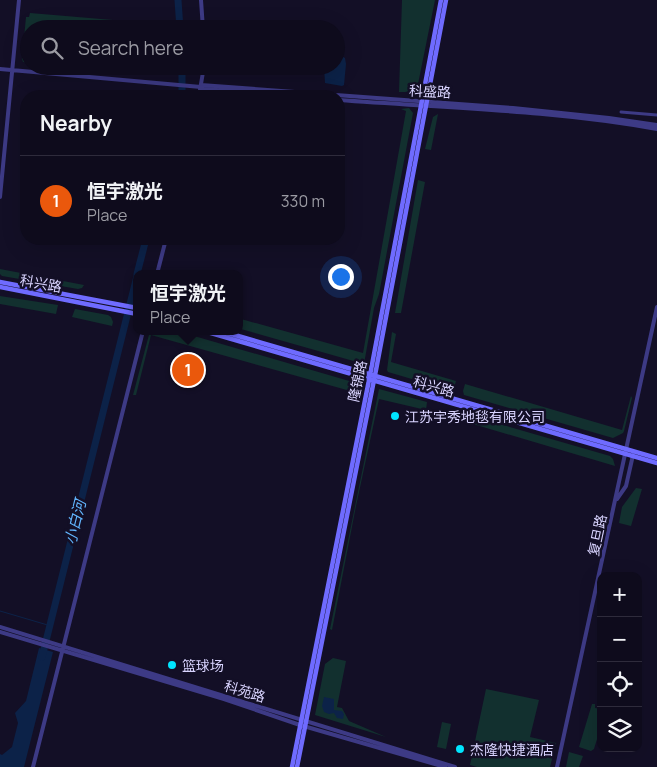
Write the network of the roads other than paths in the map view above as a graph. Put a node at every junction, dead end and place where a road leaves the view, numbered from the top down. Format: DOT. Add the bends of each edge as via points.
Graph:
graph roads {
  1 [pos="19,0"];
  2 [pos="201,0"];
  3 [pos="441,0"];
  4 [pos="446,0"];
  5 [pos="202,20"];
  6 [pos="0,69"];
  7 [pos="13,70"];
  8 [pos="20,71"];
  9 [pos="70,75"];
  10 [pos="203,75"];
  11 [pos="201,87"];
  12 [pos="200,90"];
  13 [pos="233,90"];
  14 [pos="240,90"];
  15 [pos="345,98"];
  16 [pos="345,100"];
  17 [pos="424,104"];
  18 [pos="621,112"];
  19 [pos="657,115"];
  20 [pos="657,125"];
  21 [pos="657,130"];
  22 [pos="0,197"];
  23 [pos="164,245"];
  24 [pos="158,270"];
  25 [pos="0,282"];
  26 [pos="0,287"];
  27 [pos="133,307"];
  28 [pos="657,307"];
  29 [pos="133,313"];
  30 [pos="142,335"];
  31 [pos="219,335"];
  32 [pos="235,335"];
  33 [pos="372,377"];
  34 [pos="625,452"];
  35 [pos="633,454"];
  36 [pos="657,458"];
  37 [pos="657,463"];
  38 [pos="616,501"];
  39 [pos="0,627"];
  40 [pos="0,632"];
  41 [pos="38,642"];
  42 [pos="63,646"];
  43 [pos="62,652"];
  44 [pos="304,723"];
  45 [pos="33,767"];
  46 [pos="292,767"];
  47 [pos="297,767"];
  48 [pos="445,767"];
  49 [pos="455,767"];
  50 [pos="557,767"];
  1 -- 7 [label="street"];
  2 -- 5 [label="street"];
  3 -- 17 [label="main road, 隆锦路"];
  4 -- 17 [label="main road, 隆锦路"];
  6 -- 7 [label="street, 科盛路"];
  7 -- 8 [label="street, 科盛路"];
  7 -- 22 [label="street"];
  9 -- 11 [label="street, 科盛路"];
  10 -- 11 [label="street"];
  11 -- 12 [label="street"];
  11 -- 13 [label="street, 科盛路"];
  11 -- 14 [label="street, 科盛路"];
  15 -- 17 [label="street, 科盛路"];
  16 -- 17 [label="street, 科盛路"];
  17 -- 20 [label="street, 科盛路" via="560,112"];
  17 -- 21 [label="street, 科盛路" via="546,115"];
  17 -- 33 [label="main road, 隆锦路"];
  18 -- 19 [label="street"];
  23 -- 24 [label="street"];
  25 -- 27 [label="main road, 科兴路"];
  26 -- 29 [label="main road, 科兴路"];
  28 -- 34 [label="street, 复旦路"];
  30 -- 42 [label="street"];
  31 -- 33 [label="main road, 科兴路"];
  32 -- 33 [label="main road, 科兴路"];
  33 -- 34 [label="main road, 科兴路"];
  33 -- 44 [label="main road, 隆锦路"];
  34 -- 35 [label="main road, 科兴路"];
  34 -- 38 [label="street, 复旦路"];
  35 -- 36 [label="main road, 科兴路"];
  35 -- 37 [label="main road, 科兴路"];
  35 -- 38 [label="street" via="626,486"];
  38 -- 50 [label="street, 复旦路"];
  39 -- 41 [label="street, 科苑路"];
  40 -- 41 [label="street, 科苑路"];
  41 -- 42 [label="street, 科苑路"];
  41 -- 43 [label="street, 科苑路"];
  42 -- 43 [label="street"];
  42 -- 44 [label="street, 科苑路"];
  43 -- 44 [label="street, 科苑路"];
  43 -- 45 [label="street"];
  44 -- 46 [label="main road, 隆锦路"];
  44 -- 47 [label="main road, 隆锦路"];
  44 -- 48 [label="street, 科苑路"];
  44 -- 49 [label="street, 科苑路"];
}
